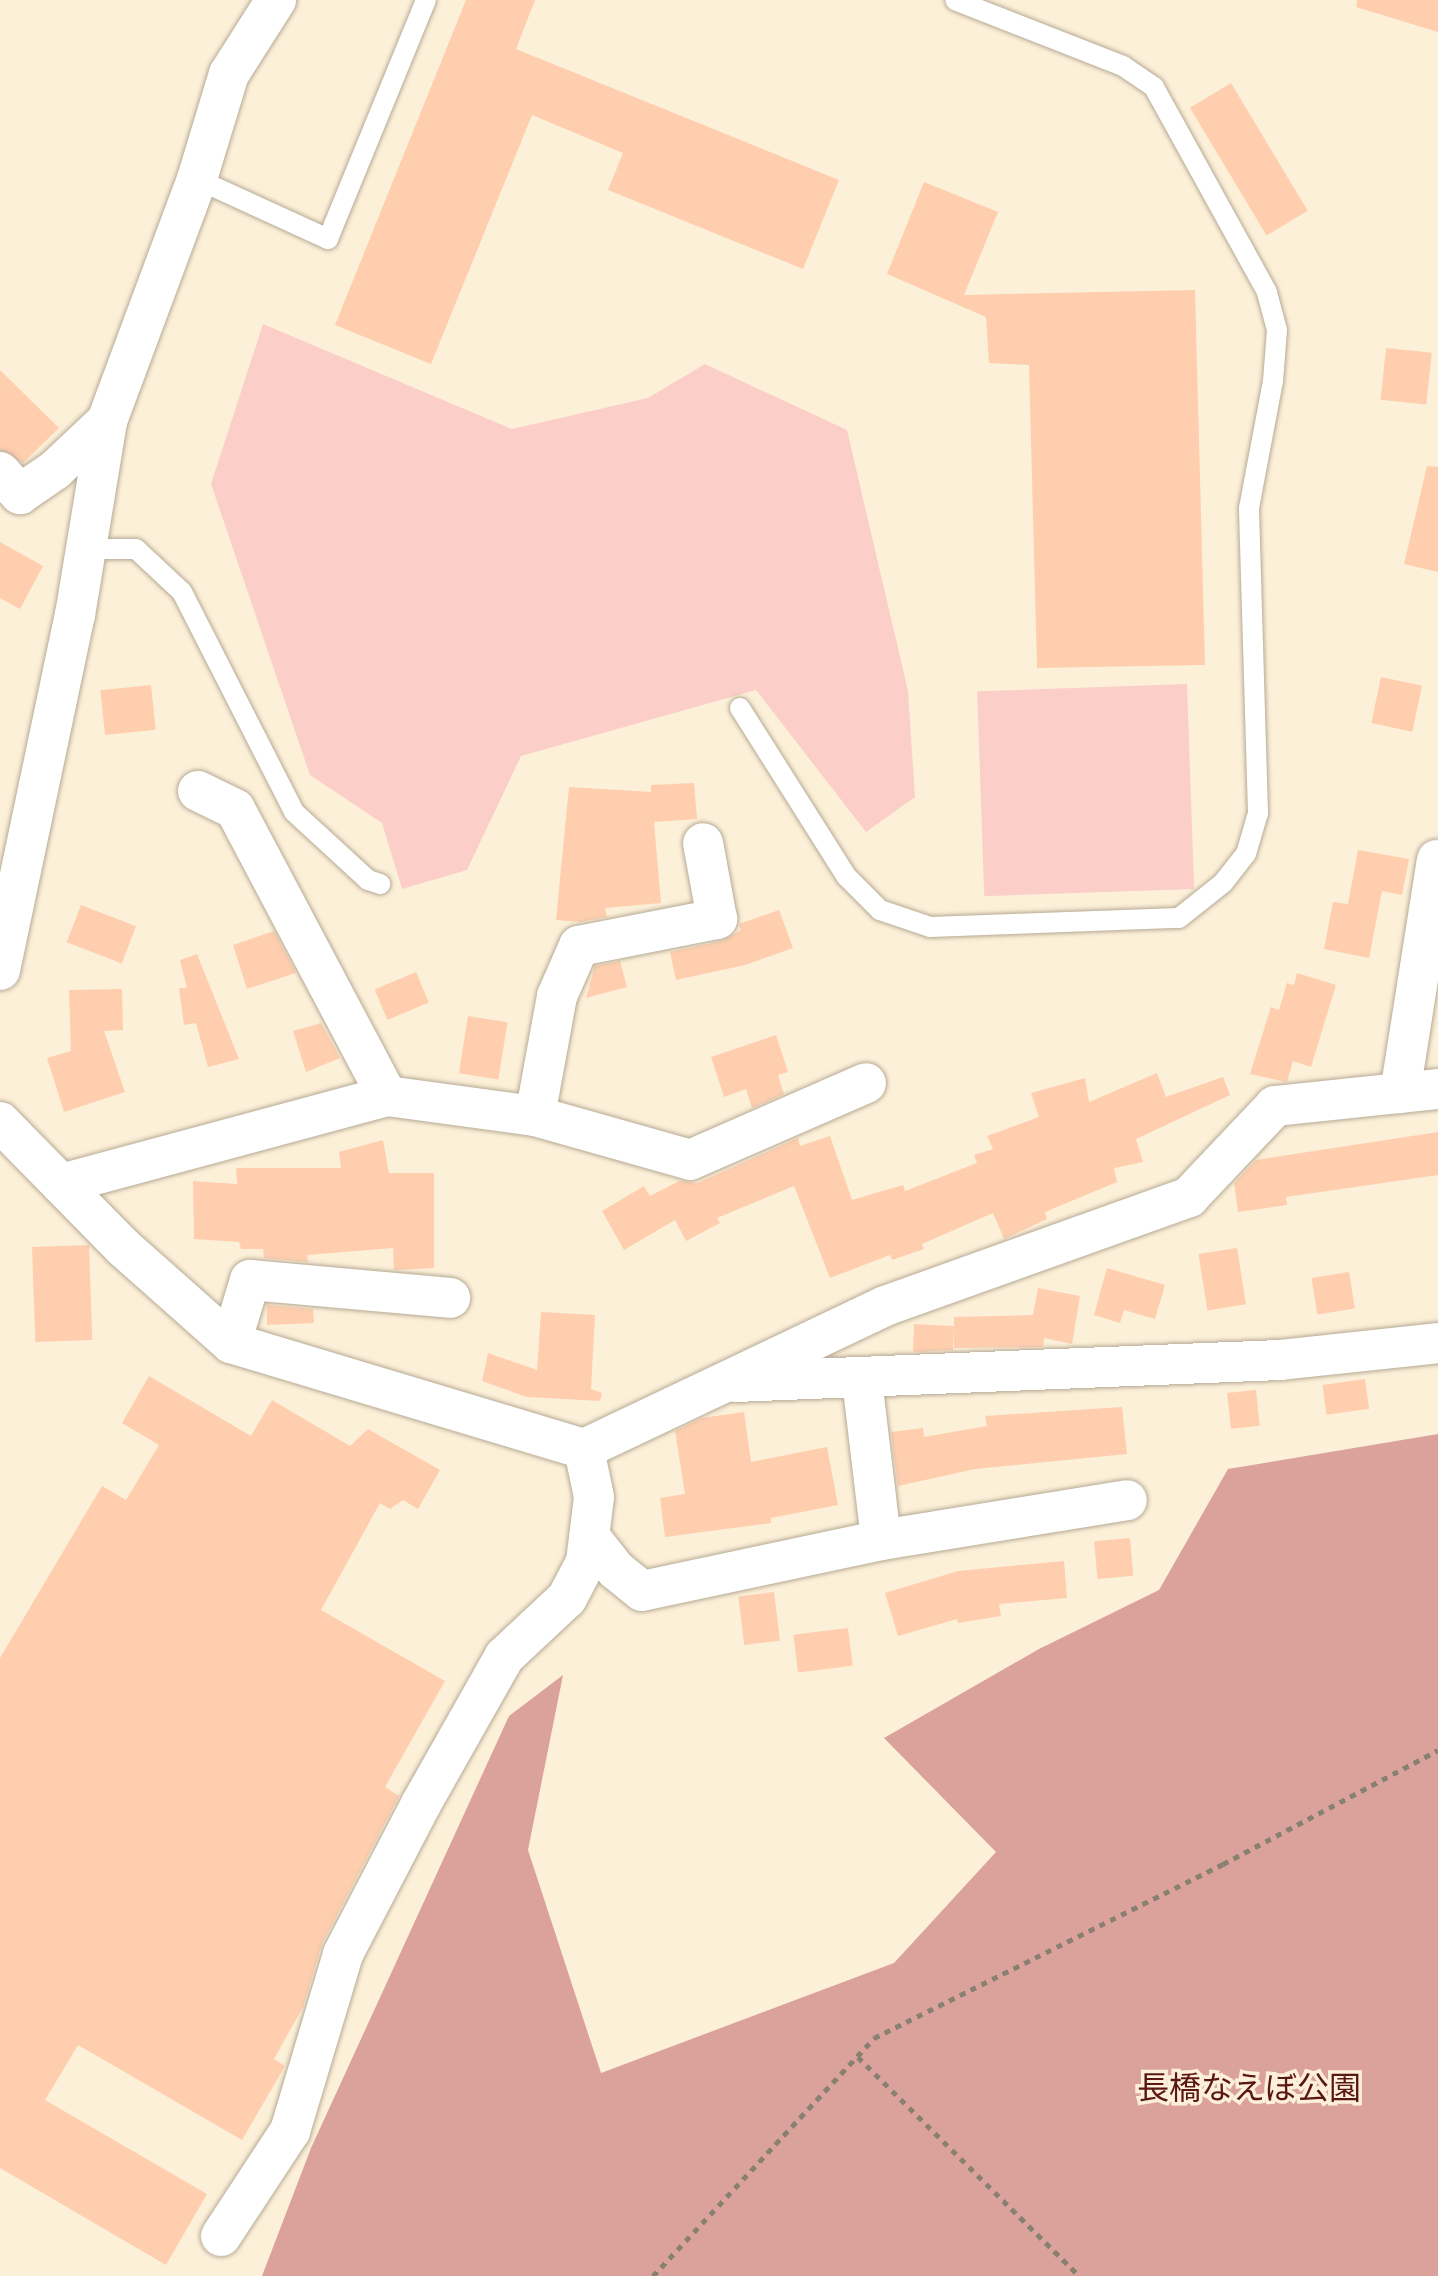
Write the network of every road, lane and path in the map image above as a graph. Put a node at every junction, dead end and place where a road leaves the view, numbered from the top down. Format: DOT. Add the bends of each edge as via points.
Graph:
graph roads {
  1 [pos="276,0"];
  2 [pos="426,0"];
  3 [pos="955,0"];
  4 [pos="197,179"];
  5 [pos="107,421"];
  6 [pos="0,472"];
  7 [pos="86,549"];
  8 [pos="740,708"];
  9 [pos="198,791"];
  10 [pos="703,843"];
  11 [pos="1437,860"];
  12 [pos="380,884"];
  13 [pos="1,964"];
  14 [pos="866,1083"];
  15 [pos="1419,1091"];
  16 [pos="387,1096"];
  17 [pos="535,1116"];
  18 [pos="0,1122"];
  19 [pos="61,1184"];
  20 [pos="450,1298"];
  21 [pos="231,1343"];
  22 [pos="1438,1343"];
  23 [pos="862,1380"];
  24 [pos="719,1382"];
  25 [pos="584,1449"];
  26 [pos="1127,1500"];
  27 [pos="590,1537"];
  28 [pos="881,1540"];
  29 [pos="1438,1750"];
  30 [pos="858,2057"];
  31 [pos="221,2236"];
  32 [pos="653,2276"];
  33 [pos="1079,2276"];
  1 -- 4 [label="street" via="229,74"];
  2 -- 4 [label="lane" via="328,239"];
  3 -- 8 [label="lane" via="1123,66 1154,87 1267,292 1277,330 1273,381 1249,508 1258,813 1250,841 1223,883 1179,918 930,927 880,910 847,877"];
  4 -- 5 [label="street"];
  5 -- 6 [label="street" via="55,470 20,494"];
  5 -- 7 [label="street"];
  7 -- 12 [label="lane" via="136,549 182,592 294,812 368,880"];
  7 -- 13 [label="street"];
  9 -- 16 [label="street" via="235,809"];
  10 -- 17 [label="street" via="717,919 579,946 557,996"];
  11 -- 15 [label="street"];
  14 -- 17 [label="street" via="690,1160"];
  15 -- 24 [label="street" via="1275,1106 1189,1197 885,1306"];
  16 -- 17 [label="street"];
  16 -- 19 [label="street"];
  18 -- 19 [label="street"];
  19 -- 21 [label="street"];
  20 -- 21 [label="street" via="250,1280"];
  21 -- 25 [label="street"];
  22 -- 23 [label="street" via="1280,1360"];
  23 -- 24 [label="street"];
  23 -- 28 [label="street"];
  24 -- 25 [label="street"];
  25 -- 27 [label="street" via="594,1497"];
  26 -- 28 [label="street"];
  27 -- 28 [label="street" via="616,1570 642,1591"];
  27 -- 31 [label="street" via="586,1562 567,1598 504,1657 414,1817 343,1954 290,2131"];
  29 -- 30 [label="path" via="874,2038"];
  30 -- 32 [label="path"];
  30 -- 33 [label="path"];
}
